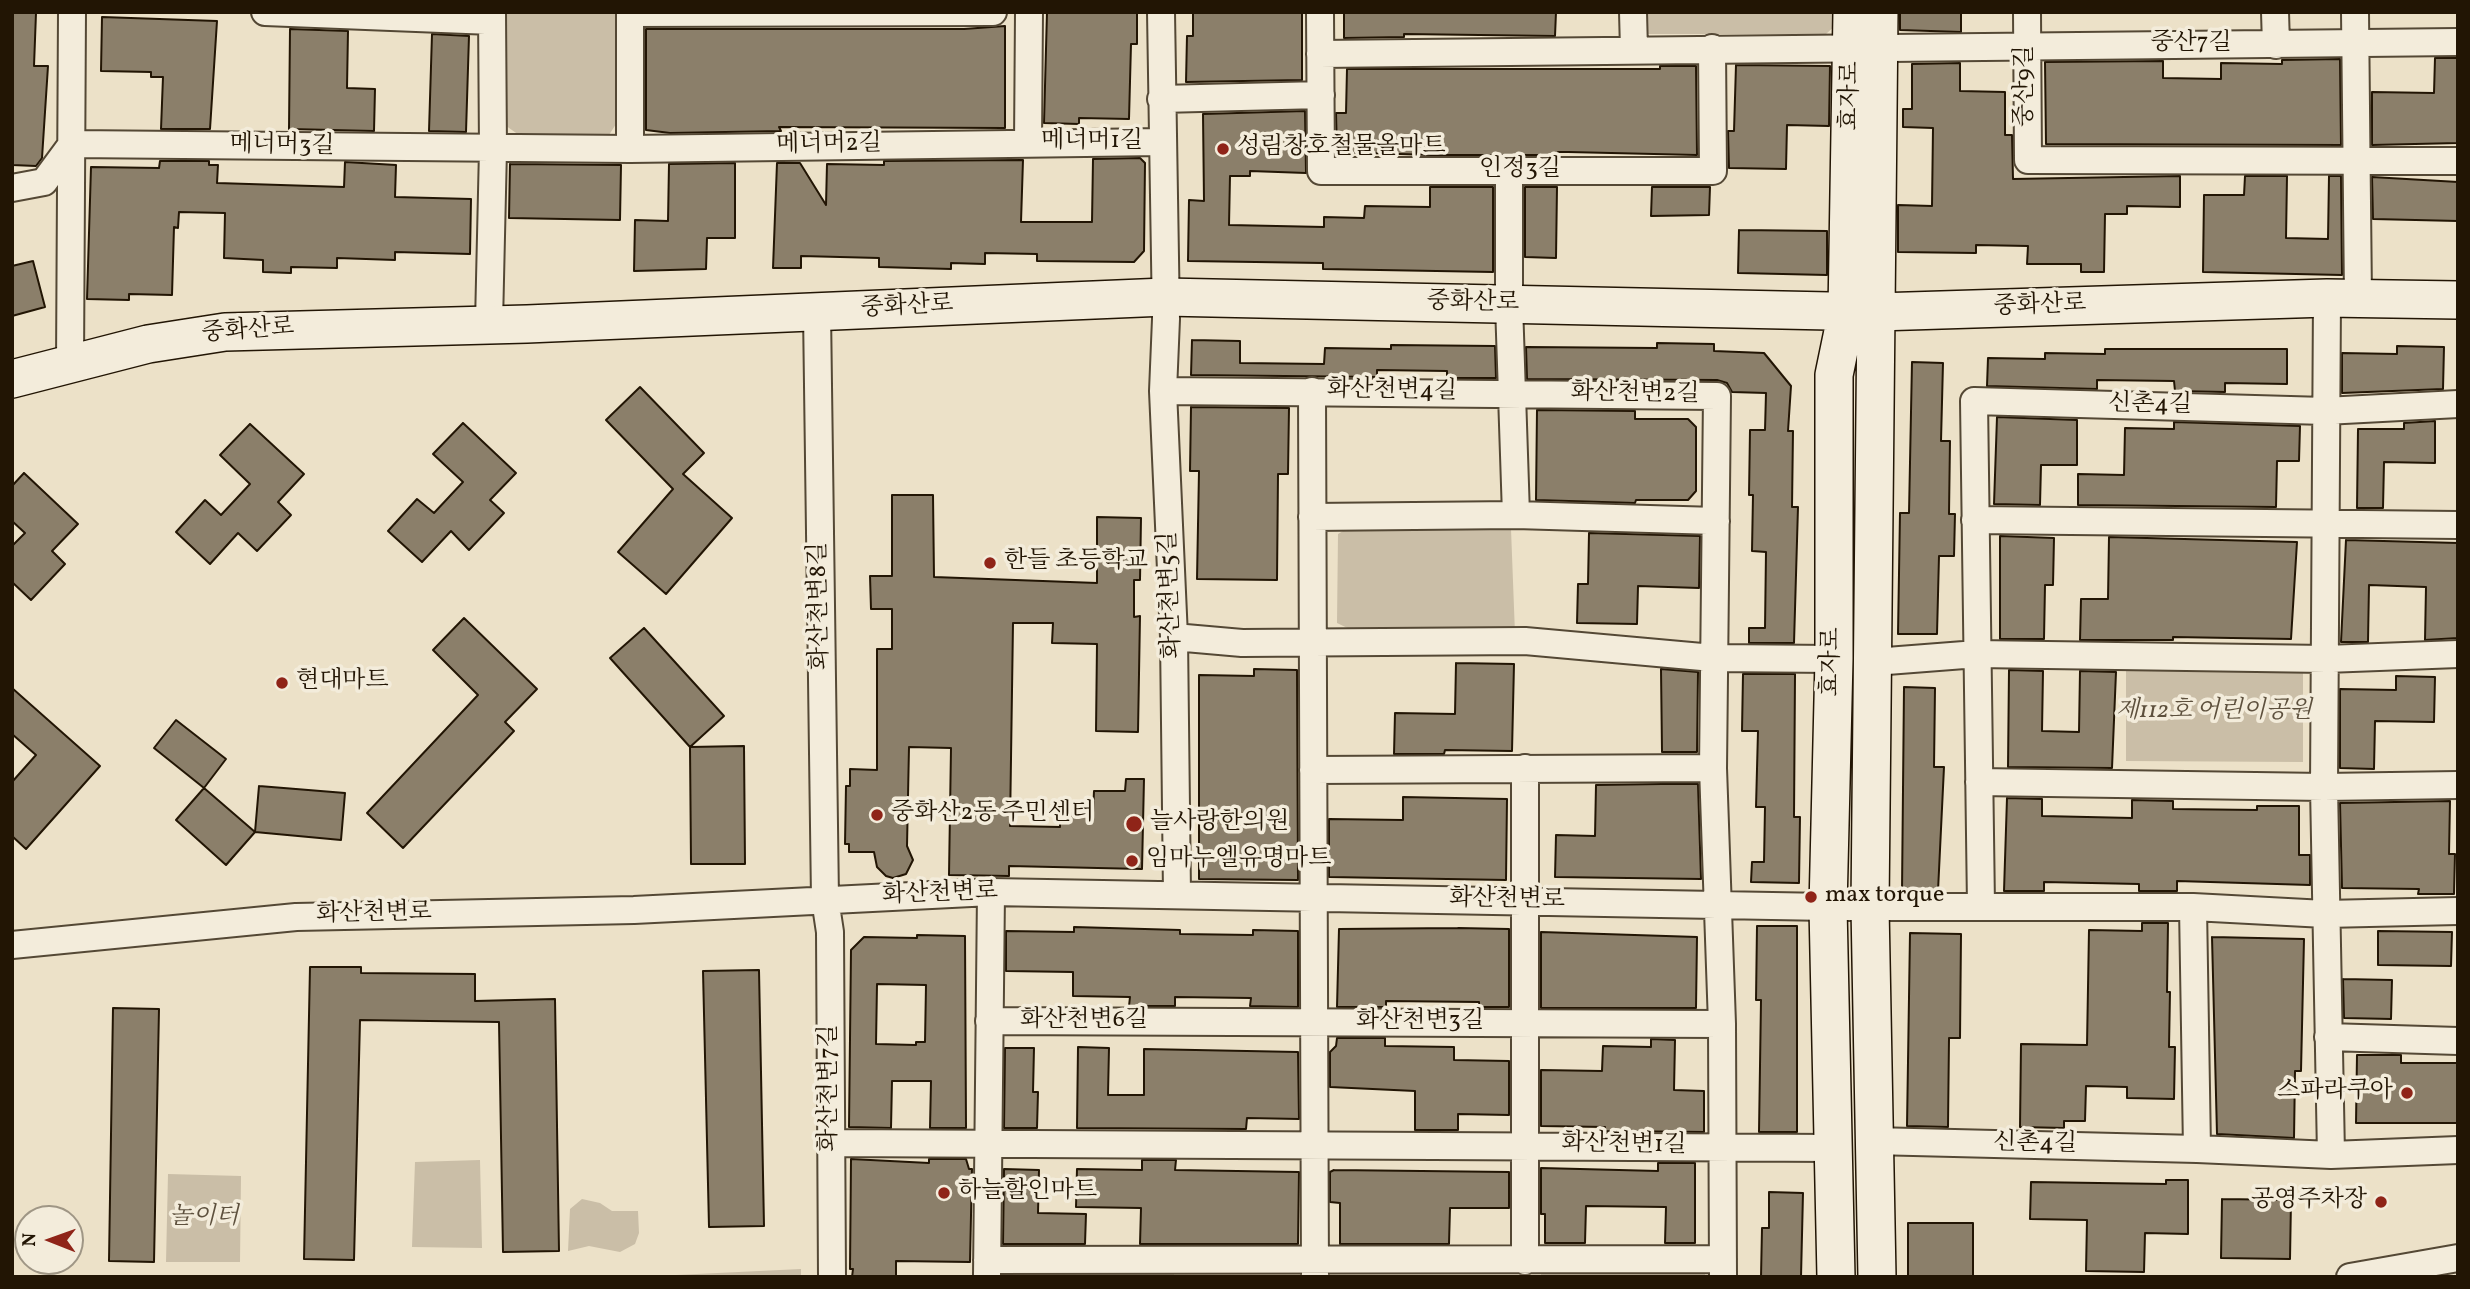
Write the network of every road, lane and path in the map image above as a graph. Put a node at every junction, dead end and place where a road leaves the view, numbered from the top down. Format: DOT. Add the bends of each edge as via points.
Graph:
graph roads {
  1 [pos="72,12"];
  2 [pos="265,12"];
  3 [pos="993,12"];
  4 [pos="1028,12"];
  5 [pos="1161,12"];
  6 [pos="1320,12"];
  7 [pos="1633,12"];
  8 [pos="1852,12"];
  9 [pos="2027,12"];
  10 [pos="2276,12"];
  11 [pos="2356,12"];
  12 [pos="630,13"];
  13 [pos="492,16"];
  14 [pos="1870,36"];
  15 [pos="2458,42"];
  16 [pos="2276,45"];
  17 [pos="2355,45"];
  18 [pos="2027,46"];
  19 [pos="1712,48"];
  20 [pos="1634,50"];
  21 [pos="1320,54"];
  22 [pos="1321,95"];
  23 [pos="1161,99"];
  24 [pos="1161,142"];
  25 [pos="1028,143"];
  26 [pos="72,144"];
  27 [pos="493,149"];
  28 [pos="629,149"];
  29 [pos="2356,160"];
  30 [pos="2458,160"];
  31 [pos="1509,171"];
  32 [pos="12,188"];
  33 [pos="1165,296"];
  34 [pos="2343,298"];
  35 [pos="2458,300"];
  36 [pos="1509,304"];
  37 [pos="817,312"];
  38 [pos="1862,312"];
  39 [pos="489,323"];
  40 [pos="70,364"];
  41 [pos="12,379"];
  42 [pos="1163,391"];
  43 [pos="1312,391"];
  44 [pos="1513,394"];
  45 [pos="2458,404"];
  46 [pos="2326,411"];
  47 [pos="1516,515"];
  48 [pos="1312,517"];
  49 [pos="1975,520"];
  50 [pos="1716,522"];
  51 [pos="2325,524"];
  52 [pos="2458,525"];
  53 [pos="1174,637"];
  54 [pos="1313,642"];
  55 [pos="1977,654"];
  56 [pos="2458,654"];
  57 [pos="1713,658"];
  58 [pos="1834,659"];
  59 [pos="2326,659"];
  60 [pos="1874,662"];
  61 [pos="1525,768"];
  62 [pos="1713,768"];
  63 [pos="1313,770"];
  64 [pos="1979,782"];
  65 [pos="2458,785"];
  66 [pos="2324,787"];
  67 [pos="991,892"];
  68 [pos="1177,894"];
  69 [pos="825,899"];
  70 [pos="1314,899"];
  71 [pos="1525,901"];
  72 [pos="1716,904"];
  73 [pos="1981,906"];
  74 [pos="1828,907"];
  75 [pos="1870,907"];
  76 [pos="2193,907"];
  77 [pos="2458,911"];
  78 [pos="2325,914"];
  79 [pos="12,945"];
  80 [pos="989,1021"];
  81 [pos="1179,1022"];
  82 [pos="1314,1023"];
  83 [pos="1525,1023"];
  84 [pos="1722,1024"];
  85 [pos="2328,1037"];
  86 [pos="2458,1041"];
  87 [pos="1873,1142"];
  88 [pos="831,1143"];
  89 [pos="988,1143"];
  90 [pos="1525,1145"];
  91 [pos="1315,1146"];
  92 [pos="1722,1148"];
  93 [pos="1835,1148"];
  94 [pos="2197,1149"];
  95 [pos="2455,1150"];
  96 [pos="2330,1155"];
  97 [pos="2458,1258"];
  98 [pos="1525,1261"];
  99 [pos="987,1268"];
  100 [pos="1723,1268"];
  101 [pos="1315,1269"];
  102 [pos="832,1277"];
  103 [pos="1836,1277"];
  104 [pos="1877,1277"];
  105 [pos="2350,1277"];
  1 -- 26 [label="street"];
  2 -- 13 [label="street"];
  3 -- 12 [label="street"];
  4 -- 25 [label="street, 메너머1길"];
  5 -- 23 [label="street, 메너머1길"];
  6 -- 21 [label="street, 인정3길"];
  7 -- 20 [label="street"];
  8 -- 14 [label="street, 효자로"];
  9 -- 18 [label="street, 중산9길"];
  10 -- 16 [label="street"];
  11 -- 17 [label="street"];
  12 -- 28 [label="street"];
  13 -- 27 [label="street"];
  14 -- 18 [label="street, 중산7길"];
  14 -- 19 [label="street, 효자로"];
  14 -- 38 [label="street, 효자로"];
  15 -- 17 [label="street, 중산7길"];
  16 -- 17 [label="street, 중산7길"];
  16 -- 18 [label="street, 중산7길"];
  17 -- 29 [label="street"];
  18 -- 29 [label="street, 중산9길" via="2028,160"];
  19 -- 20 [label="street, 효자로"];
  19 -- 31 [label="street, 인정3길" via="1713,171"];
  20 -- 21 [label="street, 효자로"];
  21 -- 22 [label="street, 인정3길"];
  22 -- 23 [label="street"];
  22 -- 31 [label="street, 인정3길" via="1321,171"];
  23 -- 24 [label="street, 메너머1길"];
  24 -- 25 [label="street, 메너머1길"];
  24 -- 33 [label="street, 메너머1길"];
  25 -- 28 [label="street, 메너머2길"];
  26 -- 27 [label="street, 메너머3길"];
  26 -- 32 [label="street" via="44,181"];
  26 -- 40 [label="street"];
  27 -- 28 [label="street, 메너머2길"];
  27 -- 39 [label="street"];
  29 -- 30 [label="street"];
  29 -- 34 [label="street"];
  31 -- 36 [label="street"];
  33 -- 36 [label="street, 중화산로"];
  33 -- 37 [label="street, 중화산로"];
  33 -- 42 [label="street, 화산천변5길"];
  34 -- 35 [label="street, 중화산로"];
  34 -- 38 [label="street, 중화산로"];
  34 -- 46 [label="street"];
  36 -- 38 [label="street, 중화산로"];
  36 -- 44 [label="street"];
  37 -- 39 [label="street, 중화산로"];
  37 -- 69 [label="street, 화산천변8길"];
  38 -- 58 [label="street, 효자로" via="1834,375"];
  38 -- 60 [label="street, 효자로"];
  39 -- 40 [label="street, 중화산로" via="225,331"];
  40 -- 41 [label="street, 중화산로"];
  42 -- 43 [label="street"];
  42 -- 53 [label="street, 화산천변5길"];
  43 -- 44 [label="street, 화산천변4길"];
  43 -- 48 [label="street, 화산천변4길"];
  44 -- 47 [label="street"];
  44 -- 50 [label="street, 화산천변2길" via="1717,396"];
  45 -- 46 [label="street, 신촌4길"];
  46 -- 49 [label="street, 신촌4길" via="1974,401"];
  46 -- 51 [label="street"];
  47 -- 48 [label="street"];
  47 -- 50 [label="street"];
  48 -- 54 [label="street, 화산천변4길"];
  49 -- 51 [label="street"];
  49 -- 55 [label="street"];
  50 -- 57 [label="street, 화산천변2길"];
  51 -- 52 [label="street"];
  51 -- 59 [label="street"];
  53 -- 54 [label="street" via="1242,643"];
  53 -- 68 [label="street, 화산천변5길"];
  54 -- 57 [label="street" via="1525,641"];
  54 -- 63 [label="street, 화산천변4길"];
  55 -- 59 [label="street"];
  55 -- 60 [label="street"];
  55 -- 64 [label="street"];
  56 -- 59 [label="street"];
  57 -- 58 [label="street"];
  57 -- 62 [label="street, 화산천변2길"];
  58 -- 74 [label="street, 효자로"];
  59 -- 66 [label="street"];
  60 -- 75 [label="street, 효자로"];
  61 -- 62 [label="street"];
  61 -- 63 [label="street"];
  61 -- 71 [label="street"];
  62 -- 72 [label="street, 화산천변2길"];
  63 -- 70 [label="street, 화산천변4길"];
  64 -- 66 [label="street"];
  64 -- 73 [label="street"];
  65 -- 66 [label="street"];
  66 -- 78 [label="street"];
  67 -- 68 [label="street, 화산천변로"];
  67 -- 69 [label="street, 화산천변로"];
  67 -- 80 [label="street, 화산천변6길"];
  68 -- 70 [label="street, 화산천변로"];
  69 -- 79 [label="street, 화산천변로" via="634,910 296,917"];
  69 -- 88 [label="street, 화산천변7길" via="830,932"];
  70 -- 71 [label="street, 화산천변로"];
  70 -- 82 [label="street"];
  71 -- 72 [label="street, 화산천변로"];
  71 -- 83 [label="street"];
  72 -- 74 [label="street, 화산천변로"];
  72 -- 84 [label="street, 화산천변1길"];
  73 -- 75 [label="street"];
  73 -- 76 [label="street"];
  74 -- 75 [label="street, 화산천변로"];
  74 -- 93 [label="street, 효자로"];
  75 -- 87 [label="street, 효자로"];
  76 -- 78 [label="street"];
  76 -- 94 [label="street"];
  77 -- 78 [label="street"];
  78 -- 85 [label="street"];
  80 -- 81 [label="street, 화산천변6길"];
  80 -- 89 [label="street, 화산천변6길"];
  81 -- 82 [label="street, 화산천변3길"];
  82 -- 83 [label="street, 화산천변3길"];
  82 -- 91 [label="street"];
  83 -- 84 [label="street"];
  83 -- 90 [label="street"];
  84 -- 92 [label="street, 화산천변1길"];
  85 -- 86 [label="street"];
  85 -- 96 [label="street"];
  87 -- 94 [label="street, 신촌4길"];
  87 -- 104 [label="street, 효자로"];
  88 -- 89 [label="street"];
  88 -- 102 [label="street, 화산천변7길"];
  89 -- 91 [label="street"];
  89 -- 99 [label="street, 화산천변6길"];
  90 -- 91 [label="street"];
  90 -- 92 [label="street, 화산천변1길"];
  90 -- 98 [label="street"];
  91 -- 101 [label="street"];
  92 -- 93 [label="street"];
  92 -- 100 [label="street, 화산천변1길"];
  93 -- 103 [label="street, 효자로"];
  94 -- 96 [label="street, 신촌4길"];
  95 -- 96 [label="street, 신촌4길"];
  97 -- 105 [label="street"];
  98 -- 100 [label="street, 화산천변1길"];
  98 -- 101 [label="street"];
  99 -- 101 [label="street, 화산천변6길" via="1167,1261"];
}
